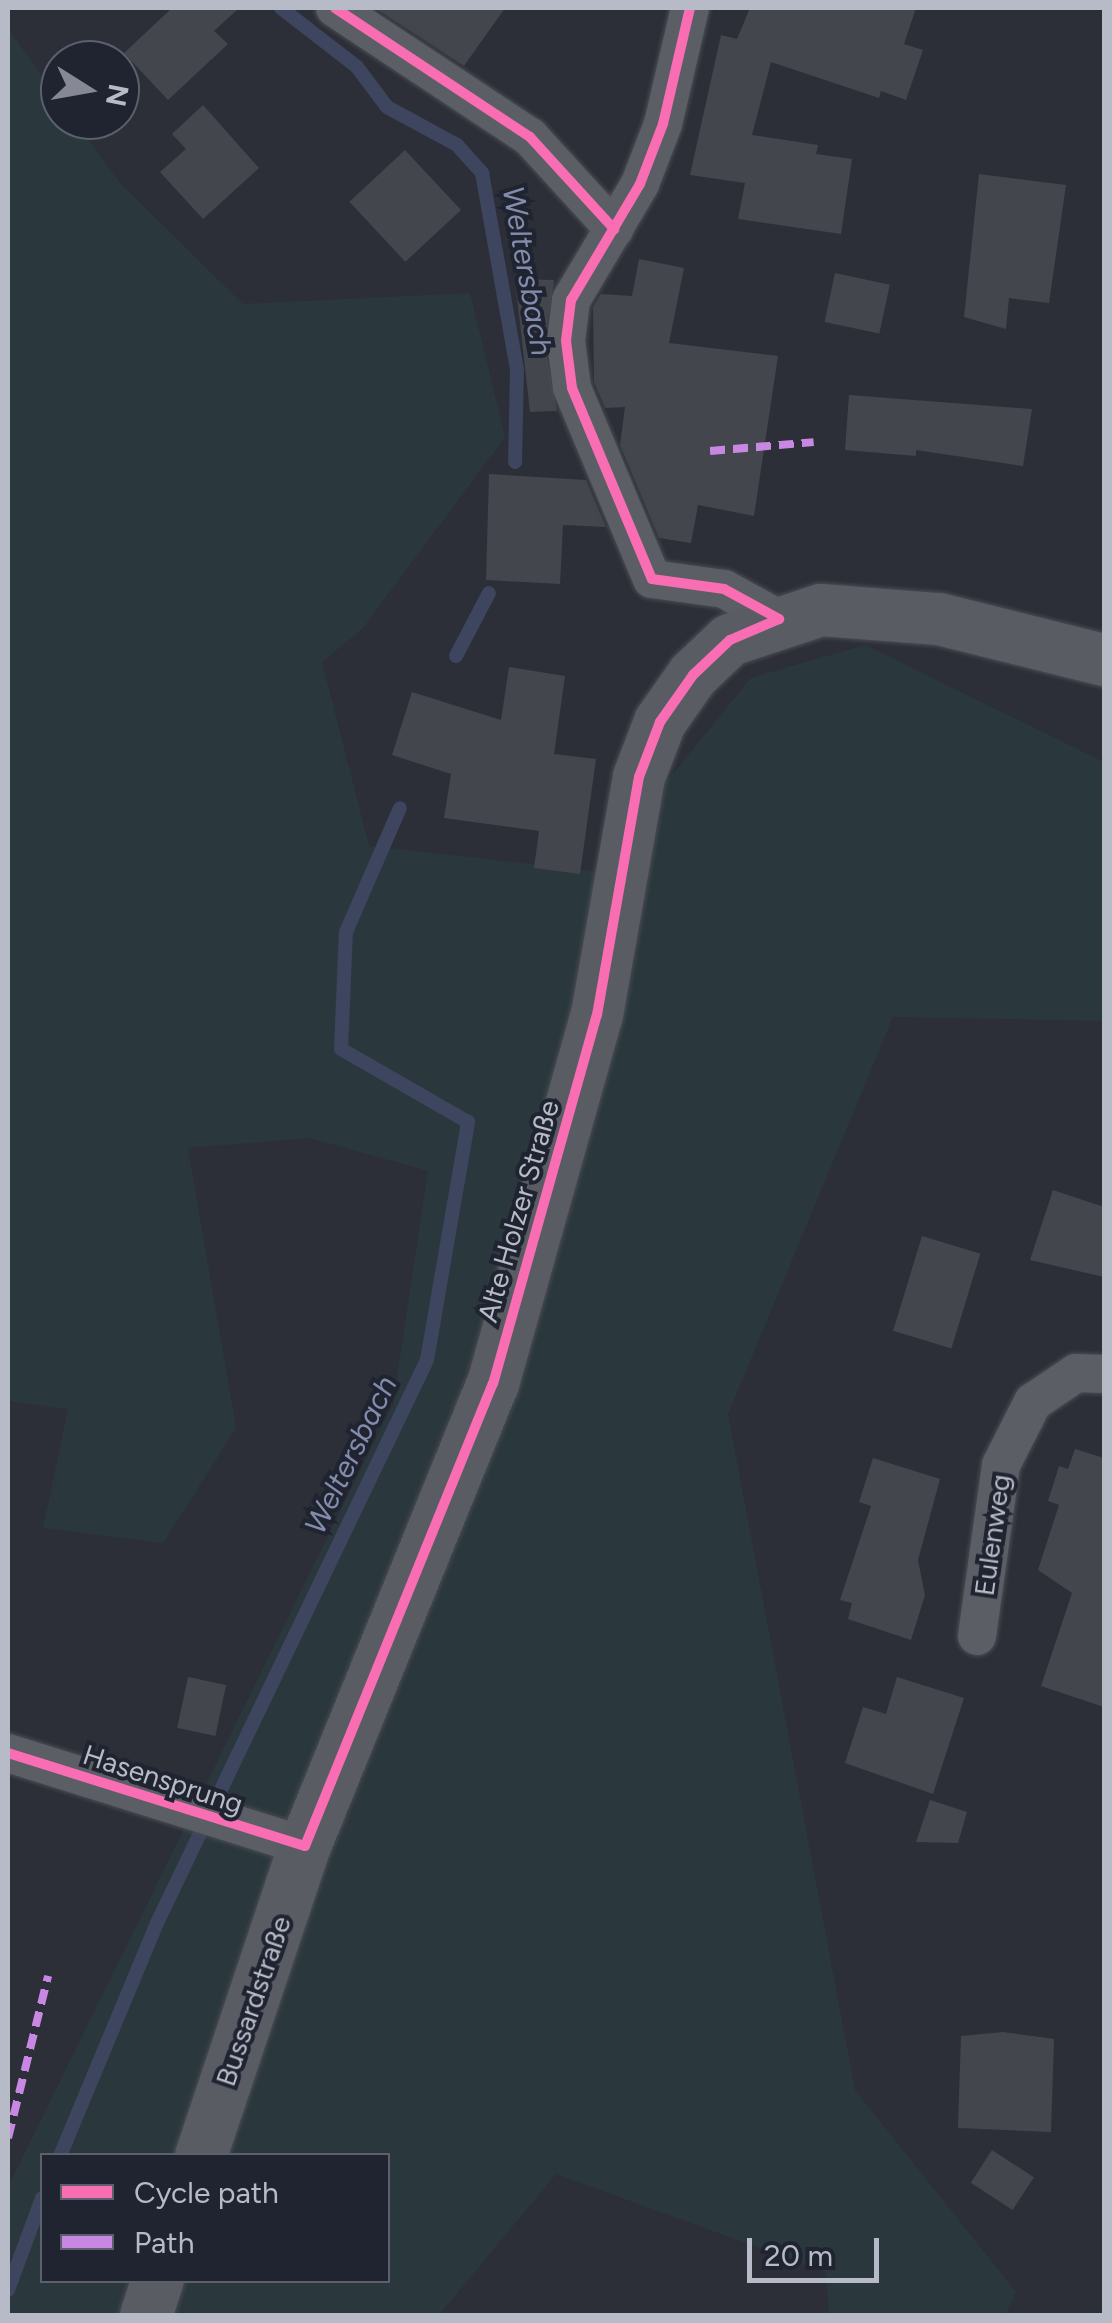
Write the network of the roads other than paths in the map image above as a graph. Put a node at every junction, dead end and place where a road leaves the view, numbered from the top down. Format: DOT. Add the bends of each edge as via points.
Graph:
graph roads {
  1 [pos="335,8"];
  2 [pos="690,8"];
  3 [pos="614,229"];
  4 [pos="779,619"];
  5 [pos="1104,660"];
  6 [pos="1104,1374"];
  7 [pos="978,1636"];
  8 [pos="8,1754"];
  9 [pos="305,1846"];
  10 [pos="202,2153"];
  11 [pos="157,2283"];
  12 [pos="146,2316"];
  1 -- 3 [label="street" via="530,137"];
  2 -- 3 [label="street" via="662,124"];
  3 -- 4 [label="street" via="571,300 566,341 572,388 612,476 636,552 652,579 724,589"];
  4 -- 5 [label="street, Alte Holzer Straße" via="821,610 902,614"];
  4 -- 9 [label="street, Alte Holzer Straße" via="730,640 693,675 660,722 646,758 597,1015 493,1384"];
  6 -- 7 [label="street, Eulenweg" via="1076,1373 1033,1402 1001,1466"];
  8 -- 9 [label="street, Hasensprung"];
  9 -- 10 [label="street, Bussardstraße"];
  11 -- 12 [label="street"];
}
